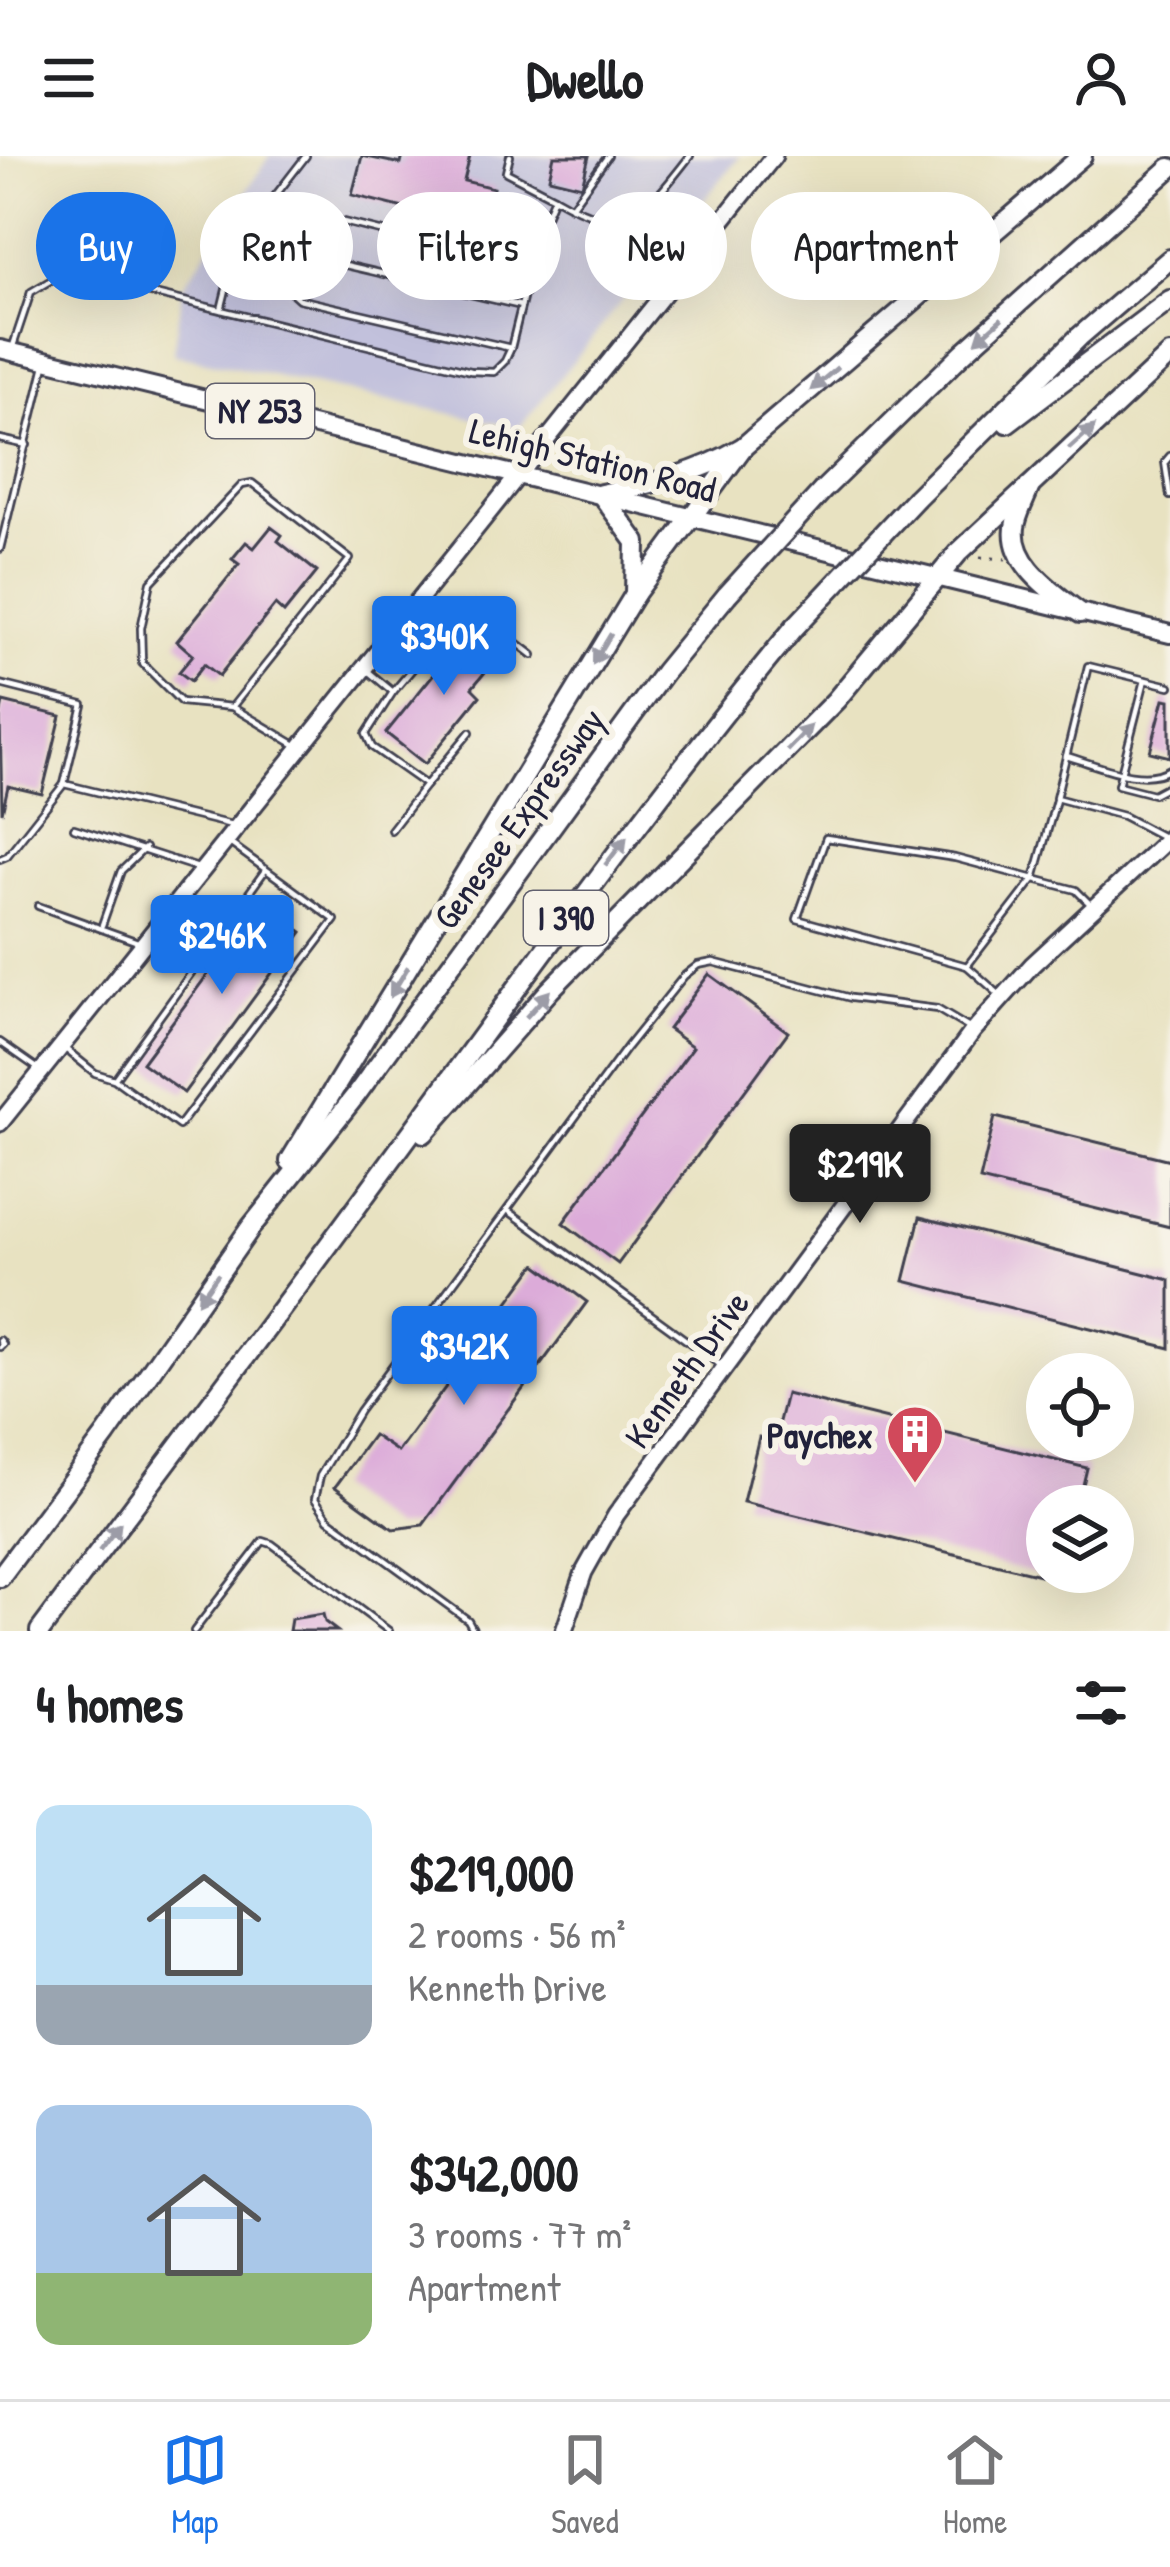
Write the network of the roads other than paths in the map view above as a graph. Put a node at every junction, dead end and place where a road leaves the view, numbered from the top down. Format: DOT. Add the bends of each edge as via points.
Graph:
graph roads {
  1 [pos="306,156"];
  2 [pos="510,156"];
  3 [pos="608,156"];
  4 [pos="691,156"];
  5 [pos="774,156"];
  6 [pos="1082,156"];
  7 [pos="1170,168"];
  8 [pos="278,192"];
  9 [pos="544,192"];
  10 [pos="561,201"];
  11 [pos="571,207"];
  12 [pos="1170,259"];
  13 [pos="353,267"];
  14 [pos="224,300"];
  15 [pos="303,300"];
  16 [pos="523,300"];
  17 [pos="1170,300"];
  18 [pos="521,307"];
  19 [pos="221,310"];
  20 [pos="511,348"];
  21 [pos="6,350"];
  22 [pos="1170,355"];
  23 [pos="46,360"];
  24 [pos="0,439"];
  25 [pos="27,445"];
  26 [pos="742,447"];
  27 [pos="1170,456"];
  28 [pos="960,459"];
  29 [pos="520,474"];
  30 [pos="1032,481"];
  31 [pos="601,494"];
  32 [pos="1170,496"];
  33 [pos="689,516"];
  34 [pos="0,549"];
  35 [pos="939,578"];
  36 [pos="635,594"];
  37 [pos="1080,613"];
  38 [pos="1170,634"];
  39 [pos="533,655"];
  40 [pos="364,669"];
  41 [pos="1145,680"];
  42 [pos="0,684"];
  43 [pos="1170,686"];
  44 [pos="393,692"];
  45 [pos="232,707"];
  46 [pos="470,732"];
  47 [pos="301,748"];
  48 [pos="1066,756"];
  49 [pos="1170,769"];
  50 [pos="1122,770"];
  51 [pos="64,784"];
  52 [pos="426,784"];
  53 [pos="1170,785"];
  54 [pos="1056,798"];
  55 [pos="238,826"];
  56 [pos="74,828"];
  57 [pos="391,830"];
  58 [pos="1169,840"];
  59 [pos="226,841"];
  60 [pos="145,848"];
  61 [pos="0,859"];
  62 [pos="203,870"];
  63 [pos="264,872"];
  64 [pos="1034,879"];
  65 [pos="38,906"];
  66 [pos="1094,908"];
  67 [pos="102,926"];
  68 [pos="143,944"];
  69 [pos="967,966"];
  70 [pos="1004,998"];
  71 [pos="974,1031"];
  72 [pos="0,1042"];
  73 [pos="62,1046"];
  74 [pos="42,1071"];
  75 [pos="114,1079"];
  76 [pos="0,1123"];
  77 [pos="508,1211"];
  78 [pos="350,1217"];
  79 [pos="250,1226"];
  80 [pos="724,1368"];
  81 [pos="0,1577"];
  82 [pos="40,1631"];
  83 [pos="194,1631"];
  84 [pos="389,1631"];
  85 [pos="474,1631"];
  86 [pos="564,1631"];
  1 -- 8 [label="lane"];
  2 -- 9 [label="lane" via="506,172"];
  3 -- 11 [label="lane"];
  4 -- 11 [label="lane" via="628,220"];
  5 -- 29 [label="street"];
  6 -- 26 [label="highway, one-way"];
  7 -- 79 [label="highway, Genesee Expressway / I 390, one-way, bridge" via="963,353 727,596"];
  10 -- 11 [label="lane"];
  12 -- 28 [label="highway, I 390" via="1078,337"];
  13 -- 18 [label="lane"];
  14 -- 19 [label="lane"];
  15 -- 20 [label="lane"];
  16 -- 18 [label="lane"];
  17 -- 28 [label="highway"];
  18 -- 20 [label="lane"];
  19 -- 20 [label="lane" via="471,371 494,371"];
  19 -- 21 [label="lane" via="81,276 52,279 31,292"];
  21 -- 23 [label="main road, Lehigh Station Road / NY 253"];
  30 -- 22 [label="highway, one-way"];
  23 -- 25 [label="lane"];
  23 -- 29 [label="main road, Lehigh Station Road / NY 253"];
  24 -- 25 [label="lane"];
  25 -- 34 [label="lane"];
  26 -- 31 [label="highway" via="669,481"];
  26 -- 33 [label="highway"];
  27 -- 32 [label="lane"];
  78 -- 28 [label="highway, I 390, one-way, bridge" via="688,755 794,628"];
  29 -- 31 [label="main road, Lehigh Station Road / NY 253"];
  29 -- 40 [label="street"];
  30 -- 35 [label="highway"];
  30 -- 37 [label="highway" via="1014,526 1016,545 1027,567"];
  31 -- 33 [label="main road, Lehigh Station Road / NY 253"];
  31 -- 36 [label="highway" via="636,542"];
  33 -- 35 [label="main road, Lehigh Station Road / NY 253"];
  33 -- 36 [label="highway"];
  35 -- 37 [label="main road, Lehigh Station Road / NY 253"];
  78 -- 35 [label="highway, one-way" via="550,990 836,700"];
  36 -- 79 [label="highway, one-way"];
  37 -- 38 [label="main road, Lehigh Station Road / NY 253"];
  39 -- 44 [label="lane" via="473,608 458,615"];
  40 -- 44 [label="lane"];
  40 -- 47 [label="street"];
  41 -- 43 [label="lane"];
  41 -- 48 [label="lane" via="1088,666"];
  41 -- 50 [label="lane"];
  42 -- 51 [label="lane" via="83,705"];
  44 -- 52 [label="lane" via="366,734 372,747"];
  45 -- 45 [label="lane" via="181,702 142,663 141,628 151,583 252,483 350,559"];
  45 -- 47 [label="lane"];
  46 -- 52 [label="lane"];
  47 -- 55 [label="street"];
  48 -- 50 [label="lane"];
  48 -- 54 [label="lane"];
  49 -- 50 [label="lane" via="1156,777"];
  50 -- 53 [label="lane" via="1118,785 1153,794"];
  51 -- 55 [label="lane"];
  51 -- 61 [label="lane"];
  52 -- 57 [label="lane"];
  54 -- 58 [label="lane"];
  54 -- 64 [label="lane"];
  55 -- 59 [label="street"];
  56 -- 60 [label="lane"];
  58 -- 66 [label="street, Kenneth Drive"];
  59 -- 62 [label="street"];
  59 -- 63 [label="lane"];
  60 -- 62 [label="lane"];
  60 -- 67 [label="lane" via="121,871"];
  62 -- 68 [label="street"];
  63 -- 75 [label="lane"];
  63 -- 75 [label="lane" via="335,920 179,1126"];
  64 -- 66 [label="lane" via="1076,890"];
  64 -- 69 [label="lane"];
  64 -- 69 [label="lane" via="826,838 797,919"];
  65 -- 67 [label="lane"];
  66 -- 70 [label="street, Kenneth Drive"];
  67 -- 68 [label="lane"];
  68 -- 73 [label="street"];
  69 -- 70 [label="lane"];
  70 -- 71 [label="street, Kenneth Drive"];
  71 -- 77 [label="lane" via="937,1009 698,965 627,1047"];
  71 -- 80 [label="street, Kenneth Drive"];
  72 -- 74 [label="lane"];
  73 -- 74 [label="street"];
  73 -- 75 [label="lane"];
  74 -- 76 [label="street"];
  77 -- 80 [label="lane"];
  77 -- 85 [label="lane" via="359,1411 315,1499 329,1519"];
  82 -- 78 [label="highway, I 390, one-way"];
  79 -- 81 [label="highway, Genesee Expressway / I 390, one-way"];
  80 -- 86 [label="street, Kenneth Drive" via="612,1521"];
  83 -- 84 [label="lane" via="263,1541"];
}
